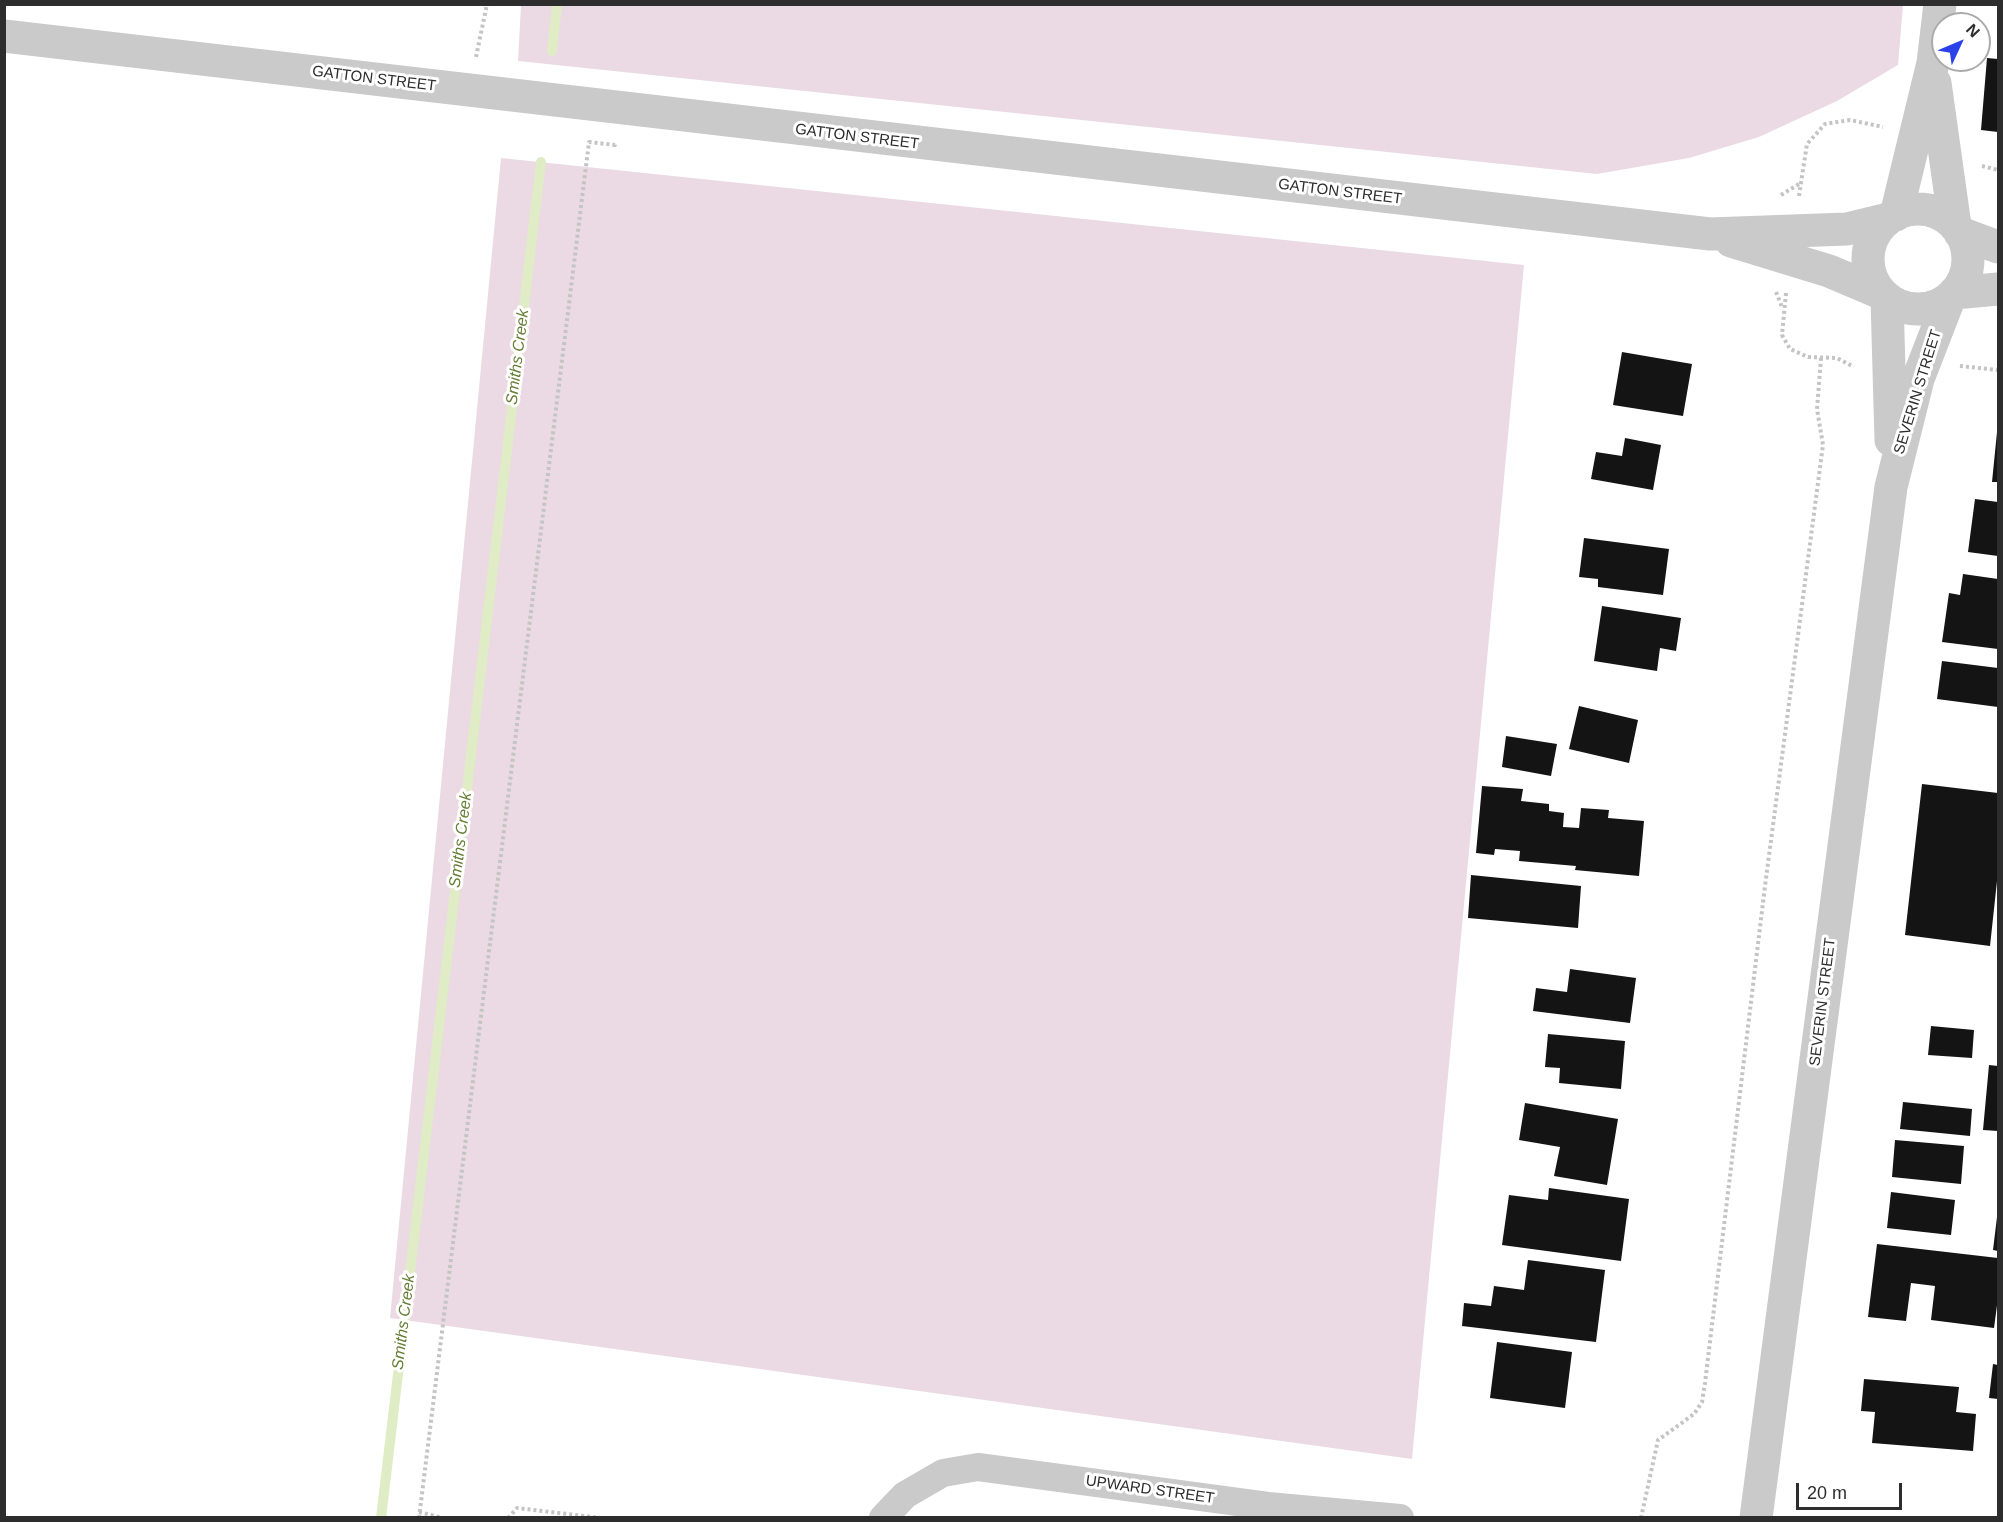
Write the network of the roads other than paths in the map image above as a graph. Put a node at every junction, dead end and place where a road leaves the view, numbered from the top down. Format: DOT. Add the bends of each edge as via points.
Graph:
graph roads {
  1 [pos="4,36"];
  2 [pos="1931,71"];
  3 [pos="1934,72"];
  4 [pos="1892,217"];
  5 [pos="1958,230"];
  6 [pos="1710,234"];
  7 [pos="1998,247"];
  8 [pos="1998,289"];
  9 [pos="1884,296"];
  10 [pos="1951,296"];
  11 [pos="1891,487"];
  12 [pos="1267,1512"];
  13 [pos="883,1518"];
  14 [pos="1400,1518"];
  15 [pos="1756,1518"];
  1 -- 6 [label="street, GATTON STREET"];
  2 -- 4 [label="street"];
  3 -- 5 [label="street"];
  4 -- 5 [label="street" via="1911,210 1928,210 1943,216"];
  4 -- 6 [label="street, GATTON STREET" via="1847,230"];
  4 -- 9 [label="street" via="1876,231 1868,254 1872,279"];
  5 -- 7 [label="street"];
  5 -- 10 [label="street" via="1966,248 1967,264 1963,280"];
  6 -- 9 [label="street, GATTON STREET" via="1829,270"];
  8 -- 10 [label="street"];
  9 -- 10 [label="street" via="1918,309 1934,306"];
  9 -- 11 [label="street, SEVERIN STREET" via="1890,354"];
  10 -- 11 [label="street, SEVERIN STREET" via="1918,379"];
  11 -- 15 [label="street, SEVERIN STREET"];
  12 -- 13 [label="street, UPWARD STREET" via="978,1467 943,1473 905,1495"];
  12 -- 14 [label="street, UPWARD STREET"];
}
